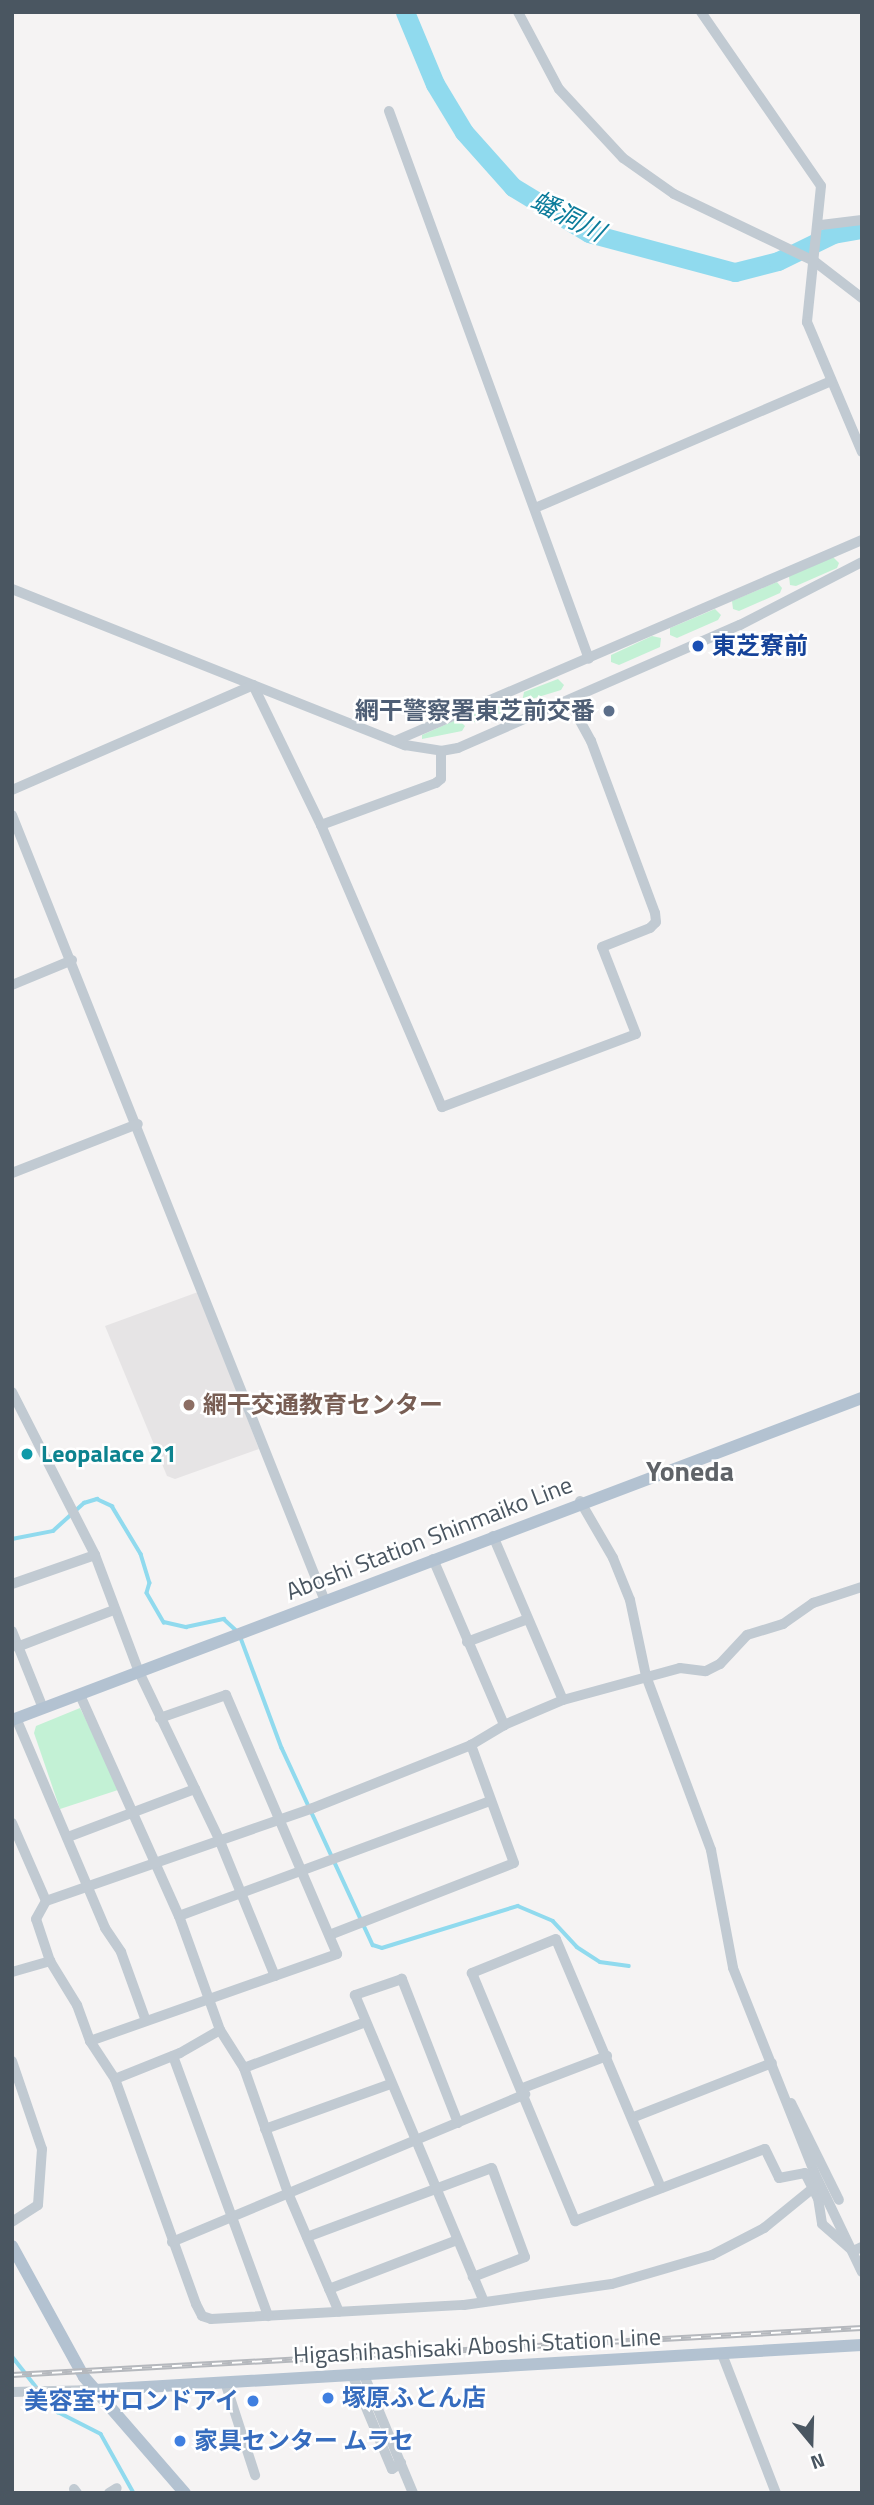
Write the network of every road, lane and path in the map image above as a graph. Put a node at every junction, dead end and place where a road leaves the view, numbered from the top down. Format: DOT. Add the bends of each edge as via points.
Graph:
graph roads {
  1 [pos="518,12"];
  2 [pos="701,12"];
  3 [pos="389,111"];
  4 [pos="862,220"];
  5 [pos="821,225"];
  6 [pos="814,261"];
  7 [pos="862,298"];
  8 [pos="831,381"];
  9 [pos="862,452"];
  10 [pos="535,508"];
  11 [pos="862,540"];
  12 [pos="862,564"];
  13 [pos="12,589"];
  14 [pos="589,659"];
  15 [pos="253,685"];
  16 [pos="569,701"];
  17 [pos="396,740"];
  18 [pos="441,751"];
  19 [pos="12,790"];
  20 [pos="12,815"];
  21 [pos="321,825"];
  22 [pos="72,960"];
  23 [pos="12,985"];
  24 [pos="138,1124"];
  25 [pos="12,1173"];
  26 [pos="12,1392"];
  27 [pos="862,1398"];
  28 [pos="580,1501"];
  29 [pos="493,1536"];
  30 [pos="95,1555"];
  31 [pos="433,1559"];
  32 [pos="12,1584"];
  33 [pos="862,1587"];
  34 [pos="326,1601"];
  35 [pos="114,1610"];
  36 [pos="528,1619"];
  37 [pos="12,1631"];
  38 [pos="467,1642"];
  39 [pos="17,1647"];
  40 [pos="139,1672"];
  41 [pos="646,1676"];
  42 [pos="80,1695"];
  43 [pos="564,1700"];
  44 [pos="43,1708"];
  45 [pos="160,1718"];
  46 [pos="14,1719"];
  47 [pos="504,1725"];
  48 [pos="471,1745"];
  49 [pos="195,1788"];
  50 [pos="490,1801"];
  51 [pos="134,1811"];
  52 [pos="280,1820"];
  53 [pos="12,1823"];
  54 [pos="68,1837"];
  55 [pos="219,1839"];
  56 [pos="156,1863"];
  57 [pos="305,1872"];
  58 [pos="89,1887"];
  59 [pos="241,1893"];
  60 [pos="46,1901"];
  61 [pos="180,1916"];
  62 [pos="332,1934"];
  63 [pos="50,1961"];
  64 [pos="12,1972"];
  65 [pos="275,1976"];
  66 [pos="211,1998"];
  67 [pos="146,2021"];
  68 [pos="366,2022"];
  69 [pos="220,2030"];
  70 [pos="90,2041"];
  71 [pos="173,2056"];
  72 [pos="607,2056"];
  73 [pos="12,2062"];
  74 [pos="772,2063"];
  75 [pos="244,2068"];
  76 [pos="115,2078"];
  77 [pos="391,2084"];
  78 [pos="524,2091"];
  79 [pos="634,2117"];
  80 [pos="458,2123"];
  81 [pos="265,2129"];
  82 [pos="414,2141"];
  83 [pos="435,2188"];
  84 [pos="661,2188"];
  85 [pos="812,2189"];
  86 [pos="288,2193"];
  87 [pos="839,2200"];
  88 [pos="233,2219"];
  89 [pos="12,2222"];
  90 [pos="307,2237"];
  91 [pos="457,2240"];
  92 [pos="172,2242"];
  93 [pos="12,2246"];
  94 [pos="862,2247"];
  95 [pos="862,2272"];
  96 [pos="473,2277"];
  97 [pos="329,2289"];
  98 [pos="484,2302"];
  99 [pos="339,2312"];
  100 [pos="268,2316"];
  101 [pos="862,2345"];
  102 [pos="722,2354"];
  103 [pos="358,2374"];
  104 [pos="225,2382"];
  105 [pos="95,2390"];
  106 [pos="12,2392"];
  107 [pos="255,2475"];
  108 [pos="184,2493"];
  109 [pos="413,2493"];
  110 [pos="776,2493"];
  1 -- 6 [label="street" via="559,89 623,158 674,194"];
  2 -- 5 [label="street" via="821,186"];
  3 -- 10 [label="street"];
  4 -- 5 [label="street"];
  5 -- 6 [label="street"];
  6 -- 7 [label="street"];
  6 -- 8 [label="street" via="807,322"];
  8 -- 9 [label="street"];
  8 -- 10 [label="street"];
  10 -- 14 [label="street"];
  11 -- 14 [label="street"];
  12 -- 16 [label="street"];
  13 -- 15 [label="street"];
  14 -- 17 [label="street"];
  15 -- 17 [label="street"];
  15 -- 19 [label="street"];
  15 -- 21 [label="street"];
  16 -- 18 [label="street"];
  16 -- 21 [label="street" via="591,741 655,913 656,922 650,928 602,947 636,1034 442,1107"];
  17 -- 18 [label="street"];
  18 -- 21 [label="street" via="441,779 436,783"];
  20 -- 22 [label="street"];
  22 -- 23 [label="street"];
  22 -- 24 [label="street"];
  24 -- 25 [label="street"];
  24 -- 34 [label="street"];
  26 -- 30 [label="street"];
  27 -- 28 [label="main road, Aboshi Station Shinmaiko Line"];
  28 -- 29 [label="main road, Aboshi Station Shinmaiko Line"];
  28 -- 41 [label="street" via="613,1558 630,1600"];
  29 -- 31 [label="main road, Aboshi Station Shinmaiko Line"];
  29 -- 36 [label="street"];
  30 -- 32 [label="street"];
  30 -- 35 [label="street"];
  31 -- 34 [label="main road, Aboshi Station Shinmaiko Line"];
  31 -- 38 [label="street"];
  33 -- 41 [label="street" via="813,1603 783,1624 747,1635 720,1664 706,1671 680,1668"];
  34 -- 40 [label="main road, Aboshi Station Shinmaiko Line"];
  35 -- 39 [label="street"];
  35 -- 40 [label="street"];
  36 -- 38 [label="street"];
  36 -- 43 [label="street"];
  37 -- 39 [label="street"];
  38 -- 47 [label="street"];
  39 -- 44 [label="street"];
  40 -- 42 [label="main road, Aboshi Station Shinmaiko Line"];
  40 -- 45 [label="street"];
  41 -- 43 [label="street"];
  41 -- 74 [label="street" via="711,1850 733,1968"];
  42 -- 44 [label="main road, Aboshi Station Shinmaiko Line"];
  42 -- 51 [label="street"];
  43 -- 47 [label="street"];
  44 -- 46 [label="main road, Aboshi Station Shinmaiko Line"];
  45 -- 49 [label="street"];
  45 -- 52 [label="street" via="226,1695"];
  46 -- 54 [label="street"];
  47 -- 48 [label="street"];
  48 -- 50 [label="street"];
  48 -- 52 [label="street"];
  49 -- 51 [label="street"];
  49 -- 55 [label="street"];
  50 -- 57 [label="street"];
  50 -- 62 [label="street" via="514,1863"];
  51 -- 54 [label="street"];
  51 -- 56 [label="street"];
  52 -- 55 [label="street"];
  52 -- 57 [label="street"];
  53 -- 60 [label="street"];
  54 -- 58 [label="street"];
  55 -- 56 [label="street"];
  55 -- 59 [label="street"];
  56 -- 58 [label="street"];
  56 -- 61 [label="street"];
  57 -- 59 [label="street"];
  57 -- 62 [label="street"];
  58 -- 60 [label="street"];
  58 -- 67 [label="street" via="105,1928 121,1952"];
  59 -- 61 [label="street"];
  59 -- 65 [label="street"];
  60 -- 63 [label="street" via="36,1919"];
  61 -- 66 [label="street"];
  62 -- 65 [label="street" via="337,1954"];
  63 -- 64 [label="street"];
  63 -- 70 [label="street" via="77,2006"];
  65 -- 66 [label="street"];
  66 -- 67 [label="street"];
  66 -- 69 [label="street"];
  67 -- 70 [label="street"];
  68 -- 75 [label="street"];
  68 -- 77 [label="street"];
  68 -- 80 [label="street" via="355,1995 402,1979"];
  69 -- 71 [label="street"];
  69 -- 75 [label="street"];
  70 -- 76 [label="street"];
  71 -- 76 [label="street"];
  71 -- 88 [label="street"];
  72 -- 78 [label="street"];
  72 -- 78 [label="street" via="556,1939 472,1973"];
  72 -- 79 [label="street"];
  73 -- 89 [label="street" via="42,2149 38,2205"];
  74 -- 79 [label="street"];
  74 -- 87 [label="street"];
  74 -- 95 [label="street, bridge" via="791,2121"];
  75 -- 81 [label="street"];
  76 -- 92 [label="street"];
  77 -- 81 [label="street"];
  77 -- 82 [label="street"];
  78 -- 80 [label="street"];
  78 -- 84 [label="street" via="575,2221"];
  79 -- 84 [label="street"];
  80 -- 82 [label="street"];
  81 -- 86 [label="street"];
  82 -- 83 [label="street"];
  82 -- 86 [label="street"];
  83 -- 90 [label="street"];
  83 -- 91 [label="street"];
  83 -- 96 [label="street" via="492,2168 525,2258"];
  84 -- 85 [label="street" via="765,2149 779,2178 805,2173"];
  85 -- 94 [label="street" via="822,2224 853,2251"];
  85 -- 98 [label="street" via="764,2228 674,2269 562,2294"];
  86 -- 88 [label="street"];
  86 -- 90 [label="street"];
  88 -- 92 [label="street"];
  88 -- 100 [label="street"];
  90 -- 97 [label="street"];
  91 -- 96 [label="street"];
  91 -- 97 [label="street"];
  92 -- 100 [label="street" via="202,2316"];
  93 -- 105 [label="main road"];
  96 -- 98 [label="street"];
  97 -- 99 [label="street"];
  98 -- 99 [label="street"];
  99 -- 100 [label="street"];
  101 -- 102 [label="main road, Higashihashisaki Aboshi Station Line"];
  102 -- 103 [label="main road, Higashihashisaki Aboshi Station Line"];
  102 -- 110 [label="street"];
  103 -- 104 [label="main road, Higashihashisaki Aboshi Station Line"];
  103 -- 109 [label="street"];
  104 -- 105 [label="main road, Higashihashisaki Aboshi Station Line"];
  104 -- 107 [label="street"];
  105 -- 106 [label="street"];
  105 -- 108 [label="main road"];
}
